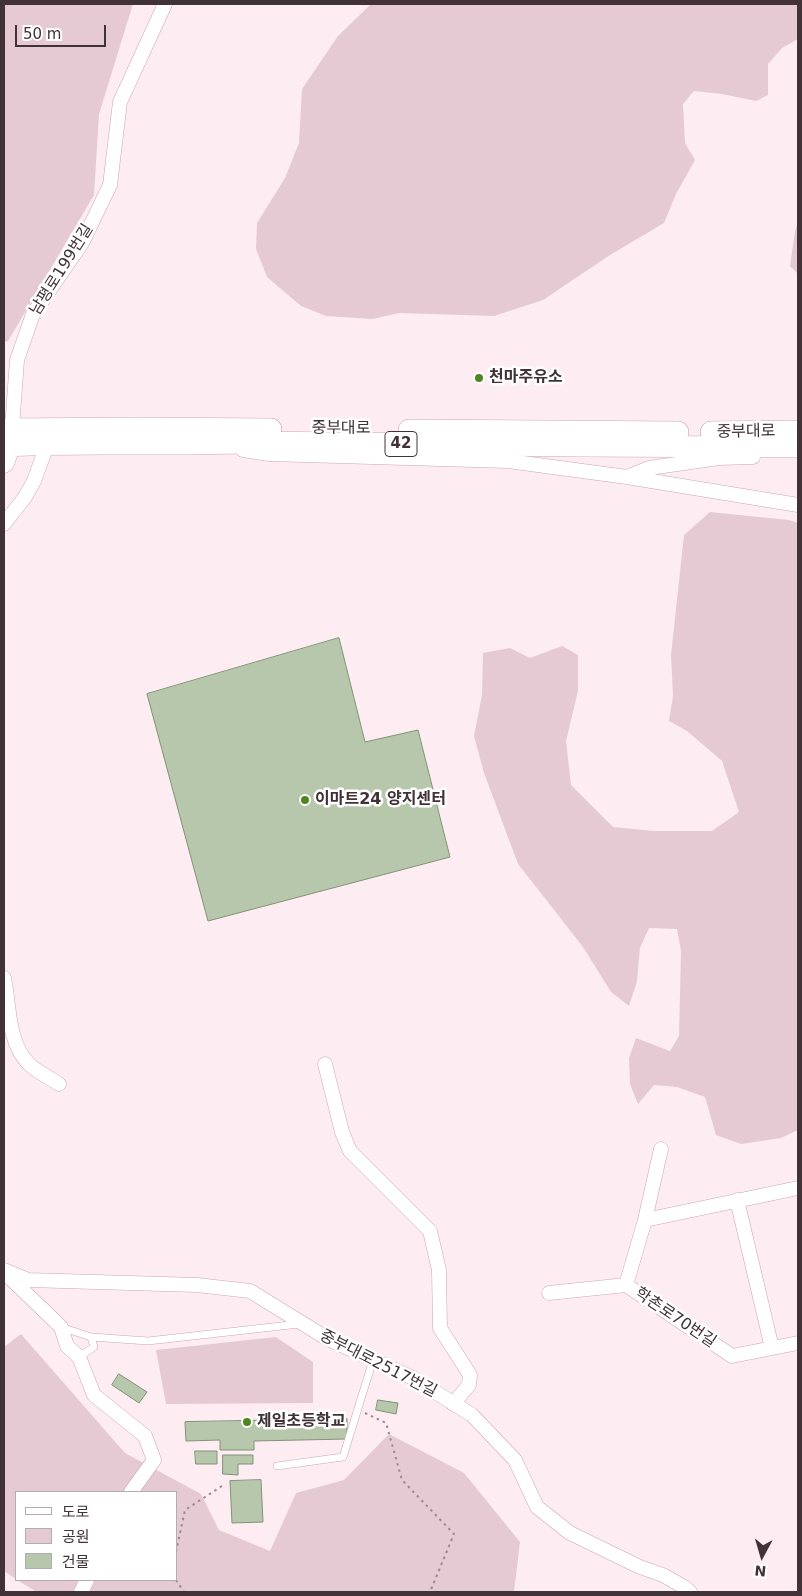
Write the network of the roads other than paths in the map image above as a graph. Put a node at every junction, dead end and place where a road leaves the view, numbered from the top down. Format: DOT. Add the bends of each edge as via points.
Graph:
graph roads {
  1 [pos="165,4"];
  2 [pos="798,431"];
  3 [pos="8,437"];
  4 [pos="215,444"];
  5 [pos="47,445"];
  6 [pos="798,447"];
  7 [pos="798,451"];
  8 [pos="4,466"];
  9 [pos="627,477"];
  10 [pos="798,505"];
  11 [pos="4,524"];
  12 [pos="4,978"];
  13 [pos="8,1036"];
  14 [pos="325,1064"];
  15 [pos="59,1084"];
  16 [pos="661,1149"];
  17 [pos="798,1188"];
  18 [pos="737,1200"];
  19 [pos="645,1220"];
  20 [pos="4,1271"];
  21 [pos="626,1286"];
  22 [pos="549,1293"];
  23 [pos="302,1324"];
  24 [pos="61,1327"];
  25 [pos="91,1337"];
  26 [pos="798,1343"];
  27 [pos="772,1348"];
  28 [pos="79,1357"];
  29 [pos="373,1360"];
  30 [pos="453,1404"];
  31 [pos="277,1466"];
  32 [pos="131,1491"];
  33 [pos="690,1592"];
  1 -- 3 [label="street, 남평로199번길" via="120,102 110,185 82,243 33,314 16,360"];
  2 -- 3 [label="main road, 중부대로 / 42" via="138,428"];
  3 -- 5 [label="main road, 중부대로 / 42"];
  3 -- 8 [label="street" via="7,464"];
  4 -- 5 [label="main road, 중부대로 / 42"];
  4 -- 6 [label="main road, 중부대로 / 42"];
  4 -- 9 [label="street" via="269,454 508,461"];
  5 -- 11 [label="street" via="34,481"];
  7 -- 9 [label="street" via="649,468"];
  9 -- 10 [label="street"];
  12 -- 13 [label="street"];
  13 -- 15 [label="street" via="30,1064"];
  14 -- 30 [label="street" via="350,1151 430,1230 439,1270 440,1328 470,1375 469,1385"];
  16 -- 19 [label="street"];
  17 -- 18 [label="street"];
  18 -- 19 [label="street"];
  18 -- 27 [label="street"];
  19 -- 21 [label="street"];
  20 -- 23 [label="street, 중부대로2517번길" via="28,1280 198,1284 250,1291"];
  20 -- 24 [label="street"];
  21 -- 22 [label="street, 학촌로70번길"];
  21 -- 27 [label="street, 학촌로70번길" via="732,1356"];
  23 -- 25 [label="lane" via="148,1341"];
  23 -- 29 [label="street, 중부대로2517번길" via="328,1340"];
  24 -- 25 [label="lane"];
  24 -- 28 [label="street" via="68,1346"];
  25 -- 28 [label="lane" via="94,1347"];
  26 -- 27 [label="street, 학촌로70번길"];
  28 -- 32 [label="street" via="94,1395 145,1436 154,1460"];
  29 -- 30 [label="street, 중부대로2517번길" via="413,1378"];
  29 -- 31 [label="lane" via="343,1458"];
  30 -- 33 [label="street, 중부대로2517번길" via="472,1415 515,1460 537,1506 570,1533"];
}
